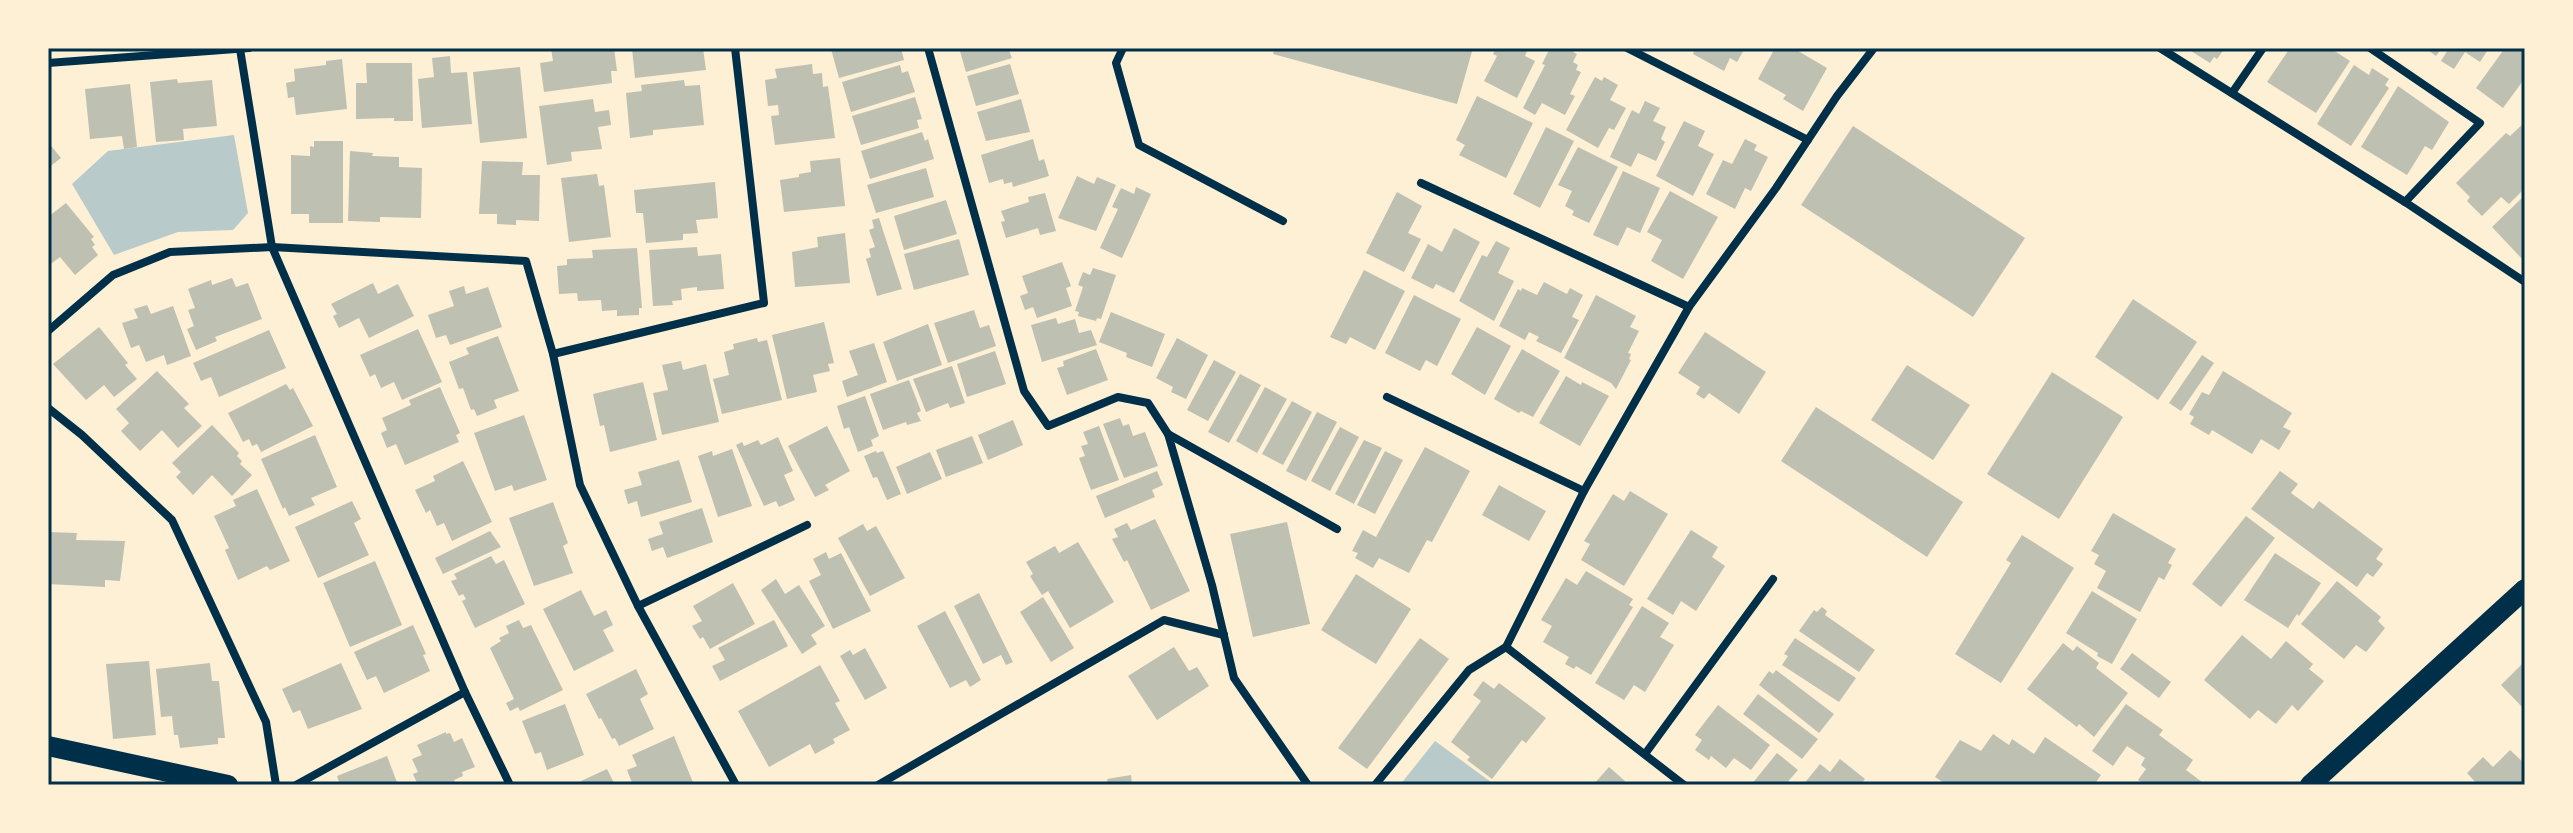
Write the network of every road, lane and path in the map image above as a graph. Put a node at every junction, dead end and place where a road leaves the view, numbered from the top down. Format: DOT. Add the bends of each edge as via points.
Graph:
graph roads {
  1 [pos="249,48"];
  2 [pos="735,48"];
  3 [pos="928,48"];
  4 [pos="1123,48"];
  5 [pos="1627,48"];
  6 [pos="1874,48"];
  7 [pos="2160,48"];
  8 [pos="2263,48"];
  9 [pos="2370,48"];
  10 [pos="240,49"];
  11 [pos="48,63"];
  12 [pos="2232,93"];
  13 [pos="1808,140"];
  14 [pos="1421,183"];
  15 [pos="2405,202"];
  16 [pos="1283,221"];
  17 [pos="272,247"];
  18 [pos="2525,282"];
  19 [pos="1689,307"];
  20 [pos="48,331"];
  21 [pos="553,354"];
  22 [pos="1387,397"];
  23 [pos="48,408"];
  24 [pos="1168,434"];
  25 [pos="1584,491"];
  26 [pos="807,525"];
  27 [pos="1337,529"];
  28 [pos="1773,579"];
  29 [pos="2525,589"];
  30 [pos="638,606"];
  31 [pos="1224,635"];
  32 [pos="1506,647"];
  33 [pos="465,692"];
  34 [pos="48,746"];
  35 [pos="1645,754"];
  36 [pos="228,785"];
  37 [pos="276,785"];
  38 [pos="296,785"];
  39 [pos="510,785"];
  40 [pos="736,785"];
  41 [pos="878,785"];
  42 [pos="1308,785"];
  43 [pos="1375,785"];
  44 [pos="1684,785"];
  45 [pos="2310,785"];
  1 -- 10 [label="street"];
  2 -- 21 [label="street" via="764,303"];
  3 -- 24 [label="street" via="1024,391 1048,426 1118,397 1148,403"];
  4 -- 16 [label="street" via="1116,63 1139,145"];
  5 -- 13 [label="street"];
  6 -- 13 [label="street"];
  7 -- 12 [label="street"];
  8 -- 12 [label="street"];
  9 -- 15 [label="street" via="2480,123"];
  10 -- 11 [label="street"];
  10 -- 17 [label="street"];
  12 -- 15 [label="street"];
  13 -- 19 [label="street"];
  14 -- 19 [label="street"];
  15 -- 18 [label="street"];
  17 -- 20 [label="street" via="170,252 113,275"];
  17 -- 21 [label="street" via="526,261"];
  17 -- 33 [label="street"];
  19 -- 25 [label="street"];
  21 -- 30 [label="street" via="580,485"];
  22 -- 25 [label="street"];
  23 -- 37 [label="street" via="172,520 266,722"];
  24 -- 27 [label="street"];
  24 -- 31 [label="street"];
  25 -- 32 [label="street"];
  26 -- 30 [label="street"];
  28 -- 35 [label="street"];
  29 -- 45 [label="main road"];
  30 -- 40 [label="street"];
  31 -- 41 [label="street" via="1164,620"];
  31 -- 42 [label="street" via="1234,678"];
  32 -- 35 [label="street"];
  32 -- 43 [label="street" via="1469,670"];
  33 -- 38 [label="street"];
  33 -- 39 [label="street"];
  34 -- 36 [label="main road"];
  35 -- 44 [label="street"];
}
